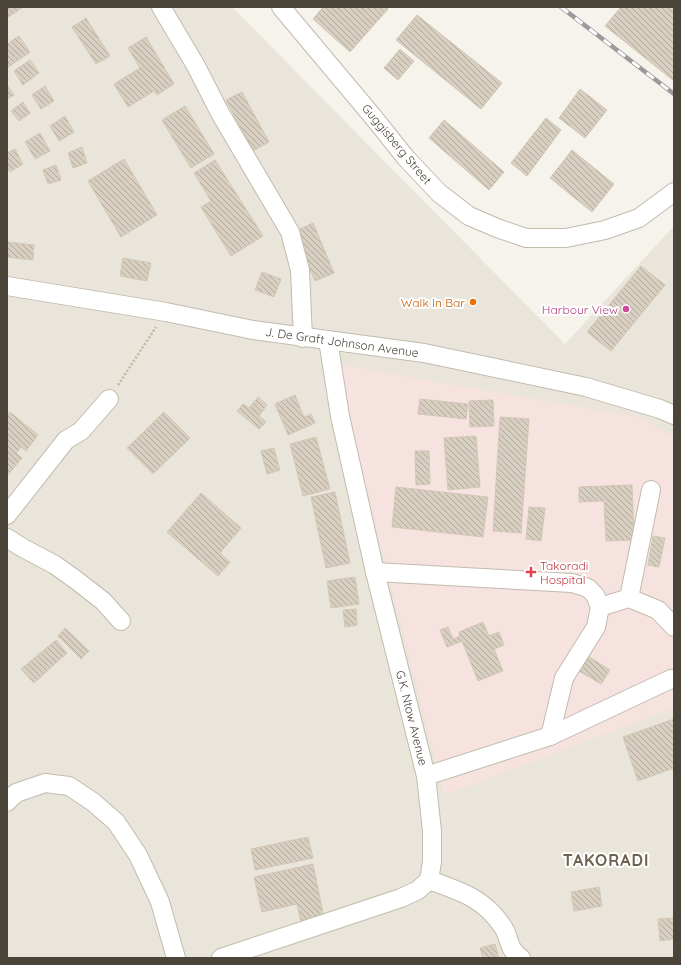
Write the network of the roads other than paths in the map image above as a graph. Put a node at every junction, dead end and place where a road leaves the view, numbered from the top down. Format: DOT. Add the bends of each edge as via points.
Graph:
graph roads {
  1 [pos="161,7"];
  2 [pos="281,7"];
  3 [pos="674,192"];
  4 [pos="7,286"];
  5 [pos="303,338"];
  6 [pos="328,340"];
  7 [pos="109,399"];
  8 [pos="674,415"];
  9 [pos="651,490"];
  10 [pos="7,515"];
  11 [pos="7,538"];
  12 [pos="375,572"];
  13 [pos="629,598"];
  14 [pos="600,607"];
  15 [pos="121,621"];
  16 [pos="674,627"];
  17 [pos="671,679"];
  18 [pos="550,736"];
  19 [pos="426,776"];
  20 [pos="7,802"];
  21 [pos="430,880"];
  22 [pos="176,958"];
  23 [pos="222,958"];
  24 [pos="521,958"];
  1 -- 5 [label="street" via="290,232 300,270"];
  2 -- 3 [label="street, Guggisberg Street" via="406,158 439,193 469,216 526,238 566,238 605,230 639,218"];
  4 -- 5 [label="street, J. De Graft Johnson Avenue"];
  5 -- 6 [label="street, J. De Graft Johnson Avenue"];
  6 -- 8 [label="street, J. De Graft Johnson Avenue" via="424,353 586,387"];
  6 -- 12 [label="street, G.K. Ntow Avenue" via="340,416"];
  7 -- 10 [label="street" via="81,431 66,440"];
  9 -- 13 [label="street"];
  11 -- 15 [label="street" via="76,580 103,601"];
  12 -- 14 [label="street" via="572,583 588,588 595,595"];
  12 -- 19 [label="street, G.K. Ntow Avenue"];
  13 -- 14 [label="street"];
  13 -- 16 [label="street" via="658,610"];
  14 -- 18 [label="street" via="596,627 564,678"];
  17 -- 18 [label="street"];
  18 -- 19 [label="street"];
  19 -- 21 [label="street, G.K. Ntow Avenue" via="432,831"];
  20 -- 22 [label="street" via="16,793 45,783 69,786 116,822 138,855 160,902"];
  21 -- 23 [label="street" via="418,890 401,898"];
  21 -- 24 [label="street" via="472,896 486,907 504,928 509,944"];
}
